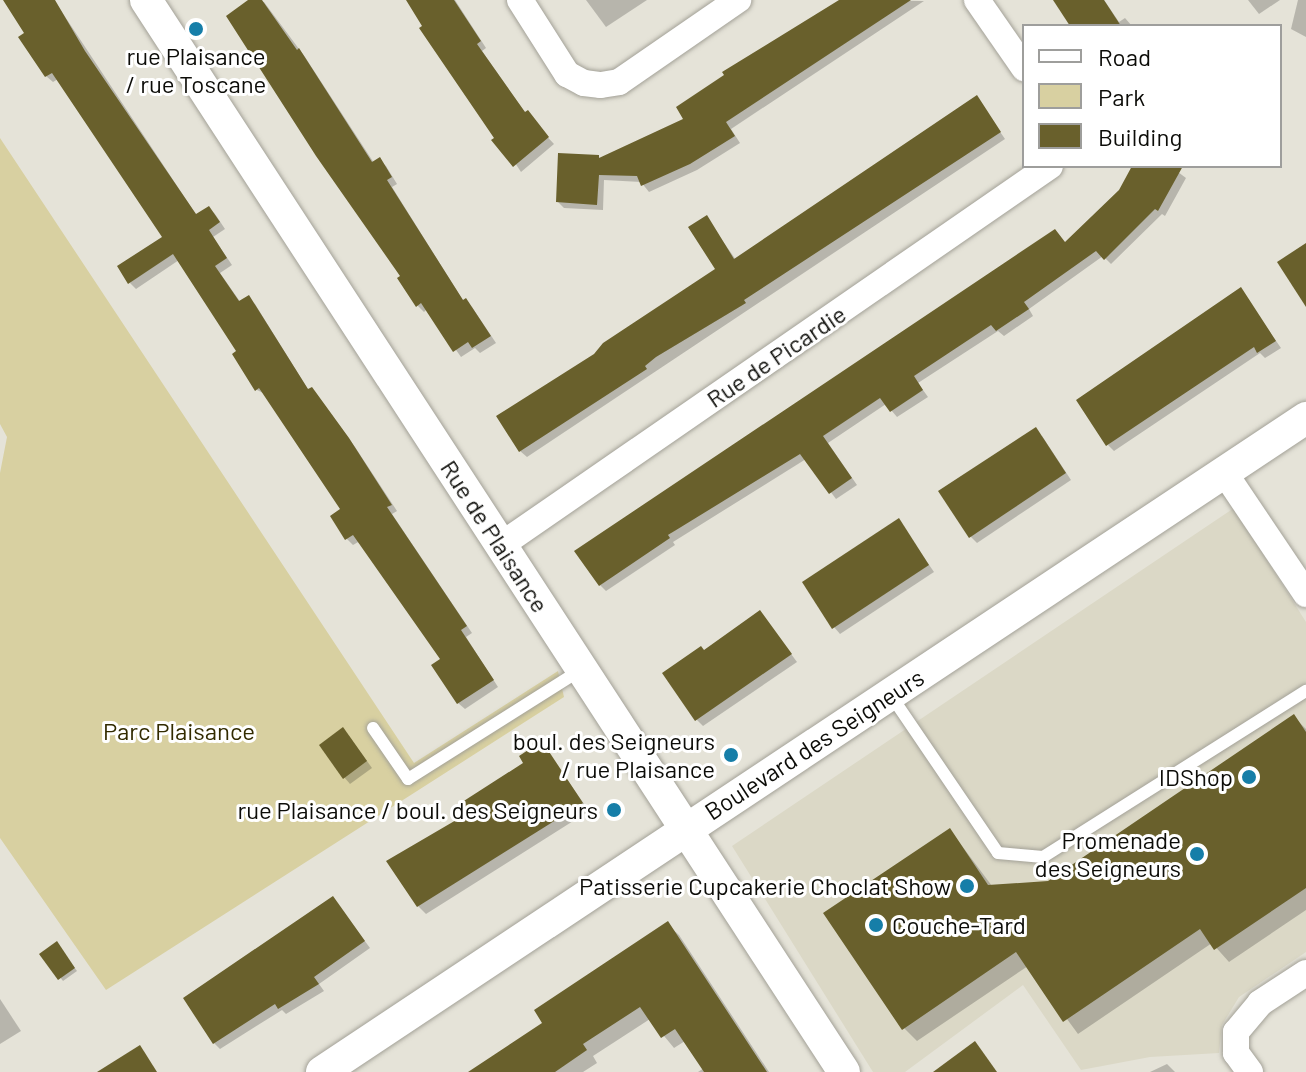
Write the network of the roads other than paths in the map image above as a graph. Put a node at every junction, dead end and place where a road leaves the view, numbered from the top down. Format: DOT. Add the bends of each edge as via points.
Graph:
graph roads {
  1 [pos="520,0"];
  2 [pos="738,0"];
  3 [pos="977,0"];
  4 [pos="158,4"];
  5 [pos="1022,65"];
  6 [pos="1047,168"];
  7 [pos="1306,418"];
  8 [pos="1224,472"];
  9 [pos="501,545"];
  10 [pos="1306,594"];
  11 [pos="582,669"];
  12 [pos="1306,691"];
  13 [pos="889,694"];
  14 [pos="373,728"];
  15 [pos="686,829"];
  16 [pos="1306,973"];
  17 [pos="322,1072"];
  18 [pos="844,1072"];
  19 [pos="1250,1072"];
  1 -- 2 [label="street" via="567,74 601,85 619,82"];
  3 -- 5 [label="street"];
  4 -- 9 [label="street, Rue de Plaisance"];
  6 -- 9 [label="street, Rue de Picardie"];
  7 -- 8 [label="street, Boulevard des Seigneurs"];
  8 -- 10 [label="street"];
  8 -- 13 [label="street, Boulevard des Seigneurs"];
  9 -- 11 [label="street, Rue de Plaisance"];
  11 -- 14 [label="lane" via="408,779"];
  11 -- 15 [label="street, Rue de Plaisance"];
  12 -- 13 [label="lane" via="1043,857 998,853"];
  13 -- 15 [label="street, Boulevard des Seigneurs"];
  15 -- 17 [label="street, Boulevard des Seigneurs"];
  15 -- 18 [label="street, Rue de Plaisance"];
  16 -- 19 [label="street" via="1260,1003 1236,1032 1236,1053"];
}
